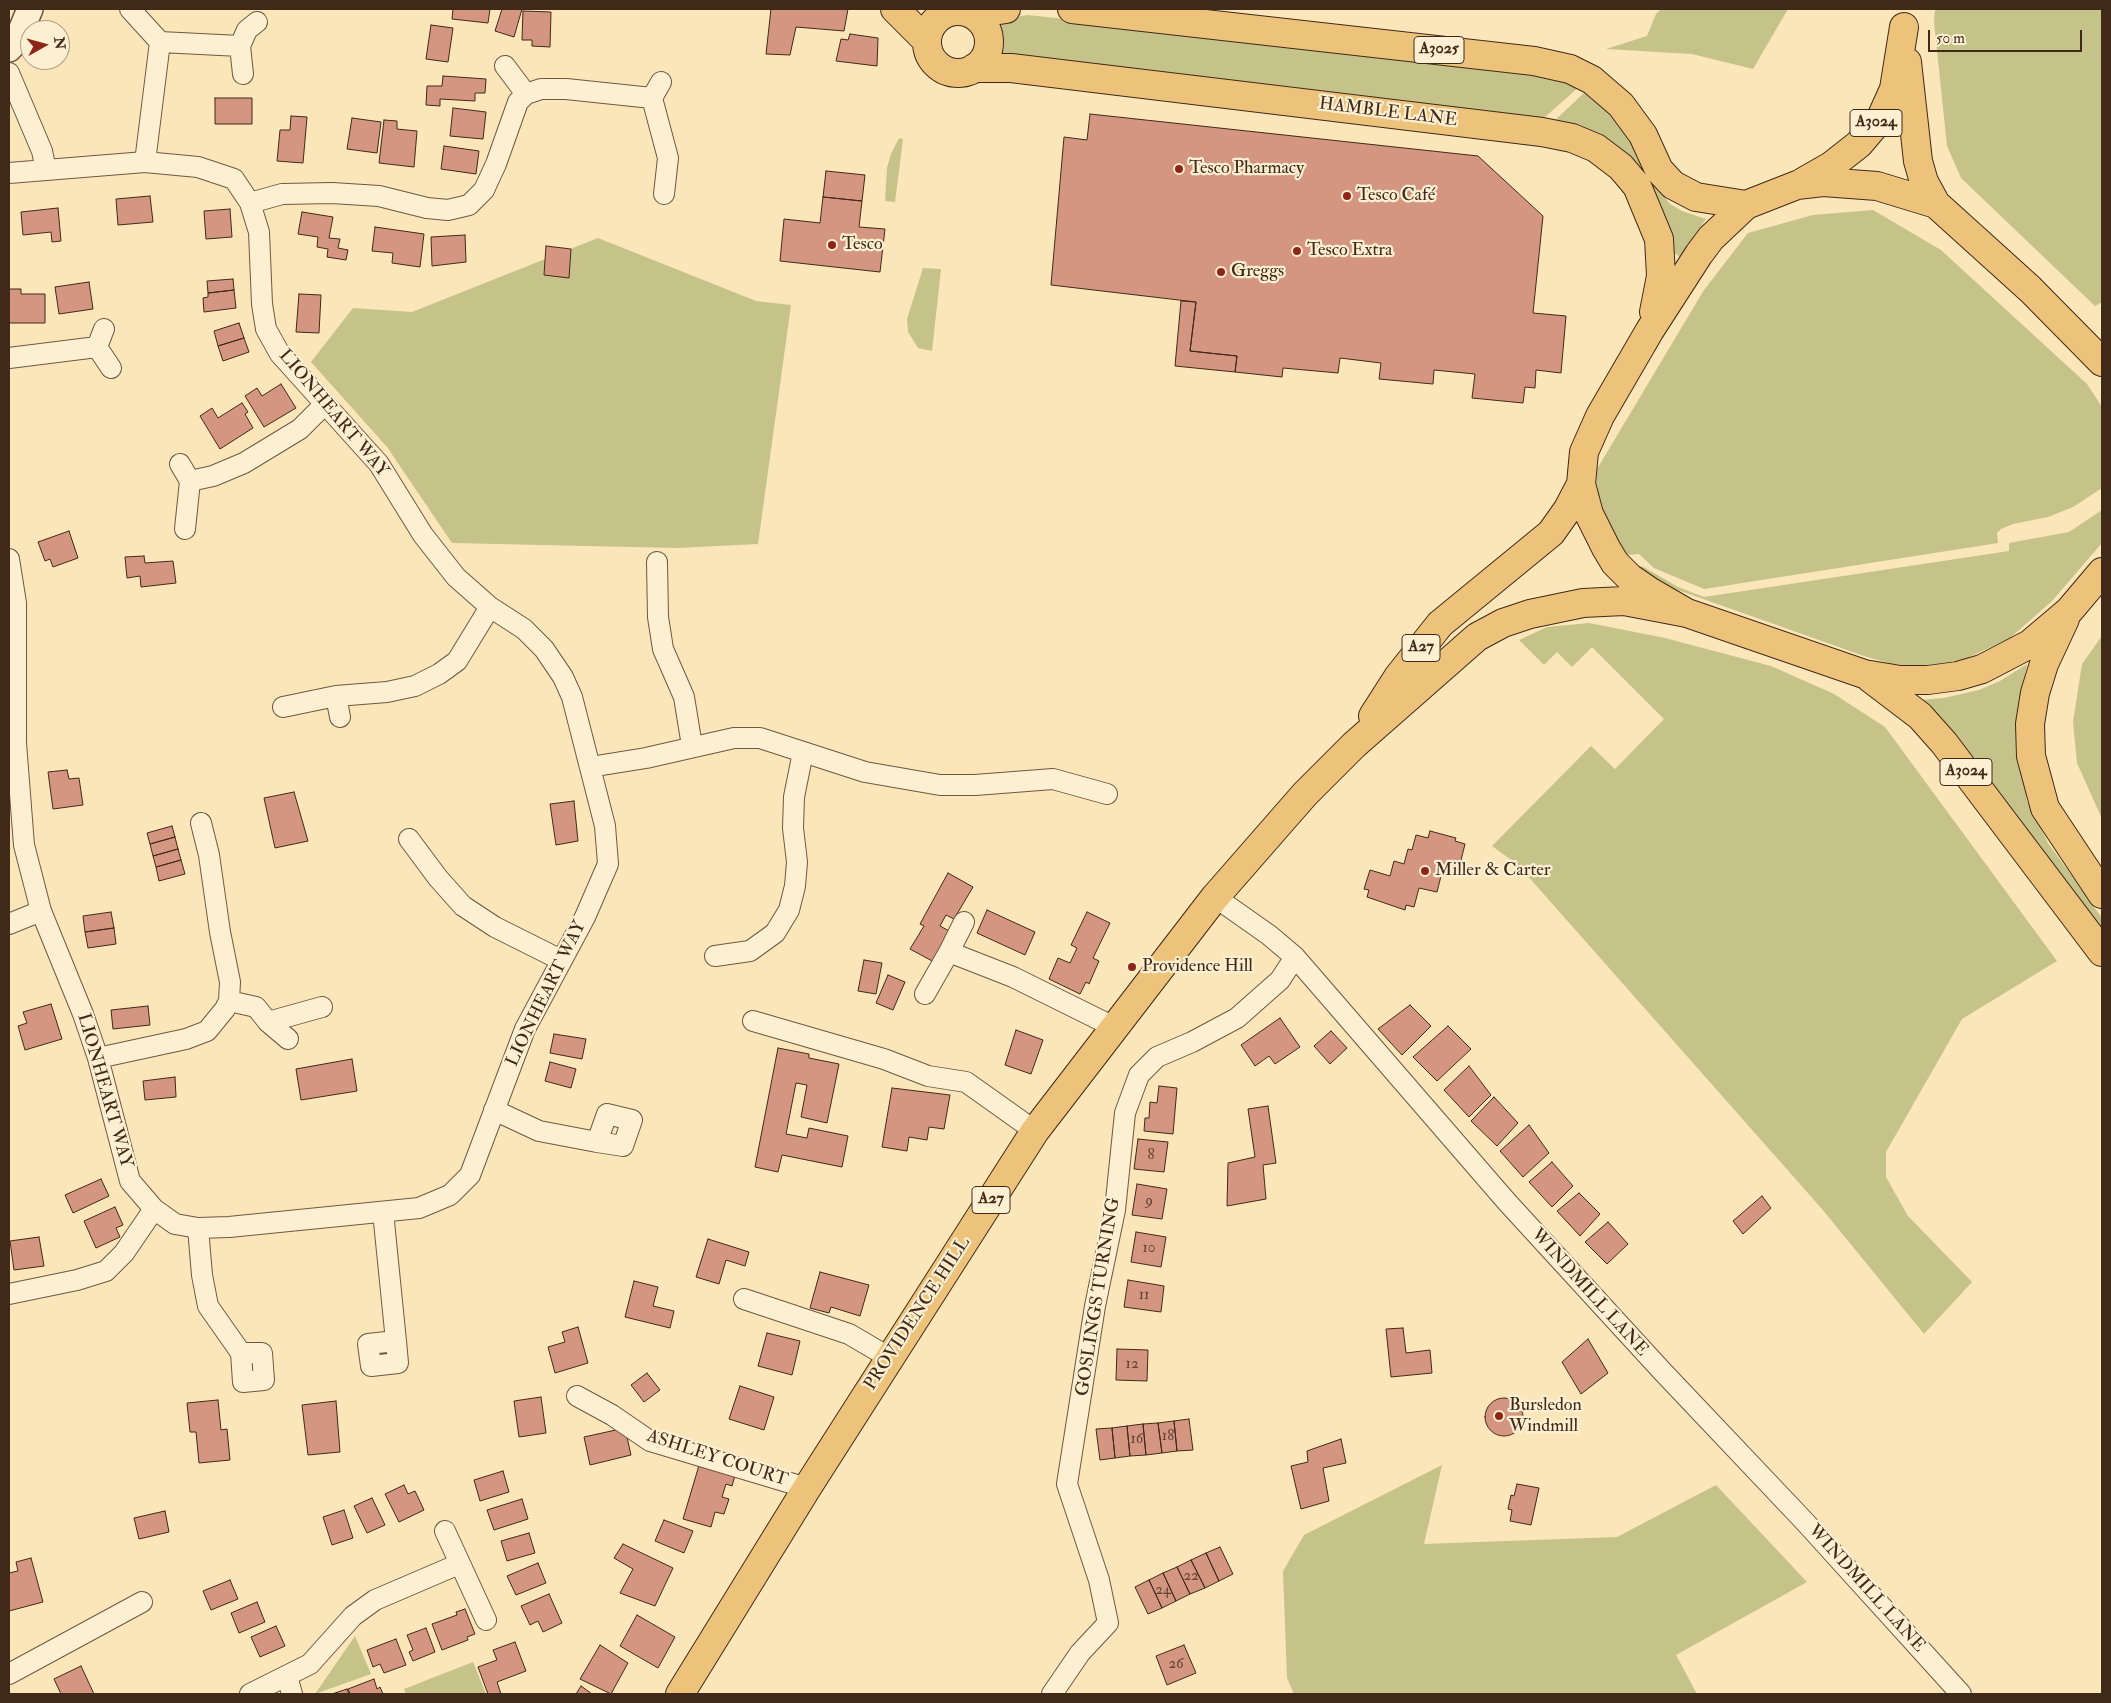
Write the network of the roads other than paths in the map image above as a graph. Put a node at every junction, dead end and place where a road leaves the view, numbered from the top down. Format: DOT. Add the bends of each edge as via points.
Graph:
graph roads {
  1 [pos="30,9"];
  2 [pos="130,9"];
  3 [pos="895,9"];
  4 [pos="1006,9"];
  5 [pos="1072,9"];
  6 [pos="961,11"];
  7 [pos="1904,18"];
  8 [pos="257,22"];
  9 [pos="927,41"];
  10 [pos="160,42"];
  11 [pos="240,46"];
  12 [pos="9,50"];
  13 [pos="505,66"];
  14 [pos="974,68"];
  15 [pos="9,73"];
  16 [pos="243,74"];
  17 [pos="526,94"];
  18 [pos="145,162"];
  19 [pos="46,170"];
  20 [pos="9,173"];
  21 [pos="1798,185"];
  22 [pos="664,194"];
  23 [pos="250,203"];
  24 [pos="1936,204"];
  25 [pos="1746,205"];
  26 [pos="1650,330"];
  27 [pos="9,358"];
  28 [pos="2102,362"];
  29 [pos="111,368"];
  30 [pos="324,404"];
  31 [pos="1581,484"];
  32 [pos="185,529"];
  33 [pos="9,559"];
  34 [pos="657,562"];
  35 [pos="2102,572"];
  36 [pos="490,607"];
  37 [pos="2069,610"];
  38 [pos="1687,613"];
  39 [pos="12,665"];
  40 [pos="1864,674"];
  41 [pos="336,696"];
  42 [pos="283,707"];
  43 [pos="340,718"];
  44 [pos="1354,744"];
  45 [pos="692,746"];
  46 [pos="803,752"];
  47 [pos="590,767"];
  48 [pos="1107,794"];
  49 [pos="200,823"];
  50 [pos="409,839"];
  51 [pos="2102,894"];
  52 [pos="1215,897"];
  53 [pos="42,911"];
  54 [pos="964,922"];
  55 [pos="9,924"];
  56 [pos="949,952"];
  57 [pos="2102,952"];
  58 [pos="715,956"];
  59 [pos="1294,957"];
  60 [pos="561,960"];
  61 [pos="925,994"];
  62 [pos="229,1001"];
  63 [pos="322,1007"];
  64 [pos="753,1021"];
  65 [pos="268,1022"];
  66 [pos="1114,1027"];
  67 [pos="288,1039"];
  68 [pos="98,1058"];
  69 [pos="494,1110"];
  70 [pos="1035,1130"];
  71 [pos="597,1142"];
  72 [pos="154,1209"];
  73 [pos="383,1212"];
  74 [pos="198,1228"];
  75 [pos="9,1294"];
  76 [pos="744,1299"];
  77 [pos="396,1341"];
  78 [pos="242,1353"];
  79 [pos="890,1358"];
  80 [pos="577,1396"];
  81 [pos="807,1488"];
  82 [pos="445,1531"];
  83 [pos="459,1564"];
  84 [pos="142,1602"];
  85 [pos="486,1620"];
  86 [pos="9,1674"];
  87 [pos="290,1685"];
  88 [pos="250,1694"];
  89 [pos="680,1694"];
  90 [pos="1052,1694"];
  91 [pos="1961,1694"];
  1 -- 12 [label="street" via="17,40"];
  2 -- 10 [label="street"];
  3 -- 9 [label="main road"];
  4 -- 6 [label="main road"];
  5 -- 25 [label="main road, A3025" via="1524,60 1570,69 1592,80 1621,105 1643,135 1659,170 1673,185 1696,197"];
  6 -- 9 [label="main road" via="940,17 933,23"];
  6 -- 14 [label="main road" via="985,27 989,45"];
  7 -- 21 [label="main road, A3024" via="1894,89 1881,118 1859,144 1831,166"];
  7 -- 24 [label="main road, A3024" via="1908,89 1918,161 1924,182"];
  8 -- 11 [label="street" via="247,30"];
  9 -- 14 [label="main road" via="931,56 942,68 958,72"];
  10 -- 11 [label="street"];
  10 -- 18 [label="street"];
  11 -- 16 [label="street"];
  13 -- 17 [label="street"];
  14 -- 26 [label="main road, HAMBLE LANE" via="1011,68 1572,138 1596,148 1621,167 1637,186 1649,212 1659,239 1662,276"];
  15 -- 19 [label="street" via="42,151"];
  17 -- 22 [label="street" via="541,89 656,90 668,158"];
  17 -- 23 [label="street" via="518,102 484,190 469,205 448,210 379,196 332,193 282,194"];
  18 -- 19 [label="street, LIONHEART WAY"];
  18 -- 23 [label="street, LIONHEART WAY" via="198,167 234,179"];
  19 -- 20 [label="street, LIONHEART WAY"];
  21 -- 24 [label="main road" via="1823,182 1877,186"];
  21 -- 25 [label="main road"];
  23 -- 30 [label="street, LIONHEART WAY" via="259,232 266,329 280,354"];
  24 -- 28 [label="main road" via="2030,289"];
  25 -- 26 [label="main road" via="1711,238"];
  26 -- 31 [label="main road" via="1600,416 1584,452"];
  27 -- 29 [label="street" via="100,338"];
  30 -- 32 [label="street" via="300,429 244,463 213,476 185,473"];
  30 -- 36 [label="street, LIONHEART WAY" via="379,464 436,553 456,577"];
  31 -- 38 [label="main road" via="1596,533 1615,563 1649,592"];
  31 -- 44 [label="main road, PROVIDENCE HILL / A27" via="1551,533 1440,624 1398,677"];
  33 -- 39 [label="street, LIONHEART WAY" via="16,602"];
  34 -- 45 [label="street" via="658,617 663,650 684,698"];
  35 -- 37 [label="main road"];
  36 -- 41 [label="street" via="457,661 439,674 415,686 388,692"];
  36 -- 47 [label="street, LIONHEART WAY" via="524,629 556,663 572,697"];
  37 -- 40 [label="main road" via="2030,644 1982,669 1928,680 1900,680"];
  37 -- 51 [label="main road" via="2044,664 2035,693 2030,724 2031,756 2045,808"];
  38 -- 40 [label="main road"];
  38 -- 44 [label="main road, PROVIDENCE HILL / A27" via="1624,601 1599,602 1530,614 1503,623 1477,636"];
  39 -- 53 [label="street, LIONHEART WAY" via="16,765 24,845"];
  40 -- 57 [label="main road, A3024" via="1920,716 1944,743"];
  41 -- 42 [label="street"];
  41 -- 43 [label="street"];
  44 -- 52 [label="main road, PROVIDENCE HILL / A27" via="1305,794"];
  45 -- 46 [label="street" via="734,738 760,738"];
  45 -- 47 [label="street"];
  46 -- 48 [label="street" via="865,772 940,785 1053,779"];
  46 -- 58 [label="street" via="794,797 797,862 789,910 775,933 750,958"];
  47 -- 60 [label="street, LIONHEART WAY" via="604,826 608,864"];
  49 -- 62 [label="street" via="217,853 220,932 230,982"];
  50 -- 60 [label="street" via="463,906 495,927"];
  52 -- 59 [label="street, WINDMILL LANE" via="1270,935"];
  52 -- 66 [label="main road, PROVIDENCE HILL / A27"];
  53 -- 55 [label="street"];
  53 -- 68 [label="street, LIONHEART WAY"];
  54 -- 56 [label="street"];
  56 -- 61 [label="street"];
  56 -- 66 [label="street" via="1013,977"];
  59 -- 90 [label="street, GOSLINGS TURNING" via="1280,980 1237,1018 1157,1057 1139,1075 1125,1113 1115,1210 1067,1484 1099,1580 1108,1623 1080,1653"];
  59 -- 91 [label="street, WINDMILL LANE" via="1507,1202"];
  60 -- 69 [label="street, LIONHEART WAY" via="525,1029"];
  62 -- 65 [label="street" via="256,1007"];
  62 -- 68 [label="street" via="207,1031 186,1039"];
  63 -- 65 [label="street"];
  64 -- 70 [label="street" via="884,1059 928,1076 966,1082"];
  65 -- 67 [label="street"];
  66 -- 70 [label="main road, PROVIDENCE HILL / A27"];
  68 -- 72 [label="street, LIONHEART WAY" via="130,1182"];
  69 -- 71 [label="street" via="539,1131"];
  69 -- 73 [label="street, LIONHEART WAY" via="470,1175 450,1195 419,1208"];
  70 -- 79 [label="main road, PROVIDENCE HILL / A27"];
  72 -- 74 [label="street, LIONHEART WAY" via="175,1224"];
  72 -- 75 [label="street" via="124,1253 106,1270 77,1280"];
  73 -- 74 [label="street, LIONHEART WAY"];
  73 -- 77 [label="street"];
  74 -- 78 [label="street" via="208,1306"];
  76 -- 79 [label="street" via="849,1334"];
  79 -- 81 [label="main road, PROVIDENCE HILL / A27"];
  80 -- 81 [label="street, ASHLEY COURT" via="650,1441"];
  81 -- 89 [label="main road, PROVIDENCE HILL / A27"];
  82 -- 83 [label="street"];
  83 -- 85 [label="street"];
  83 -- 87 [label="street" via="375,1600 353,1616"];
  84 -- 86 [label="street"];
  87 -- 88 [label="street"];
}
